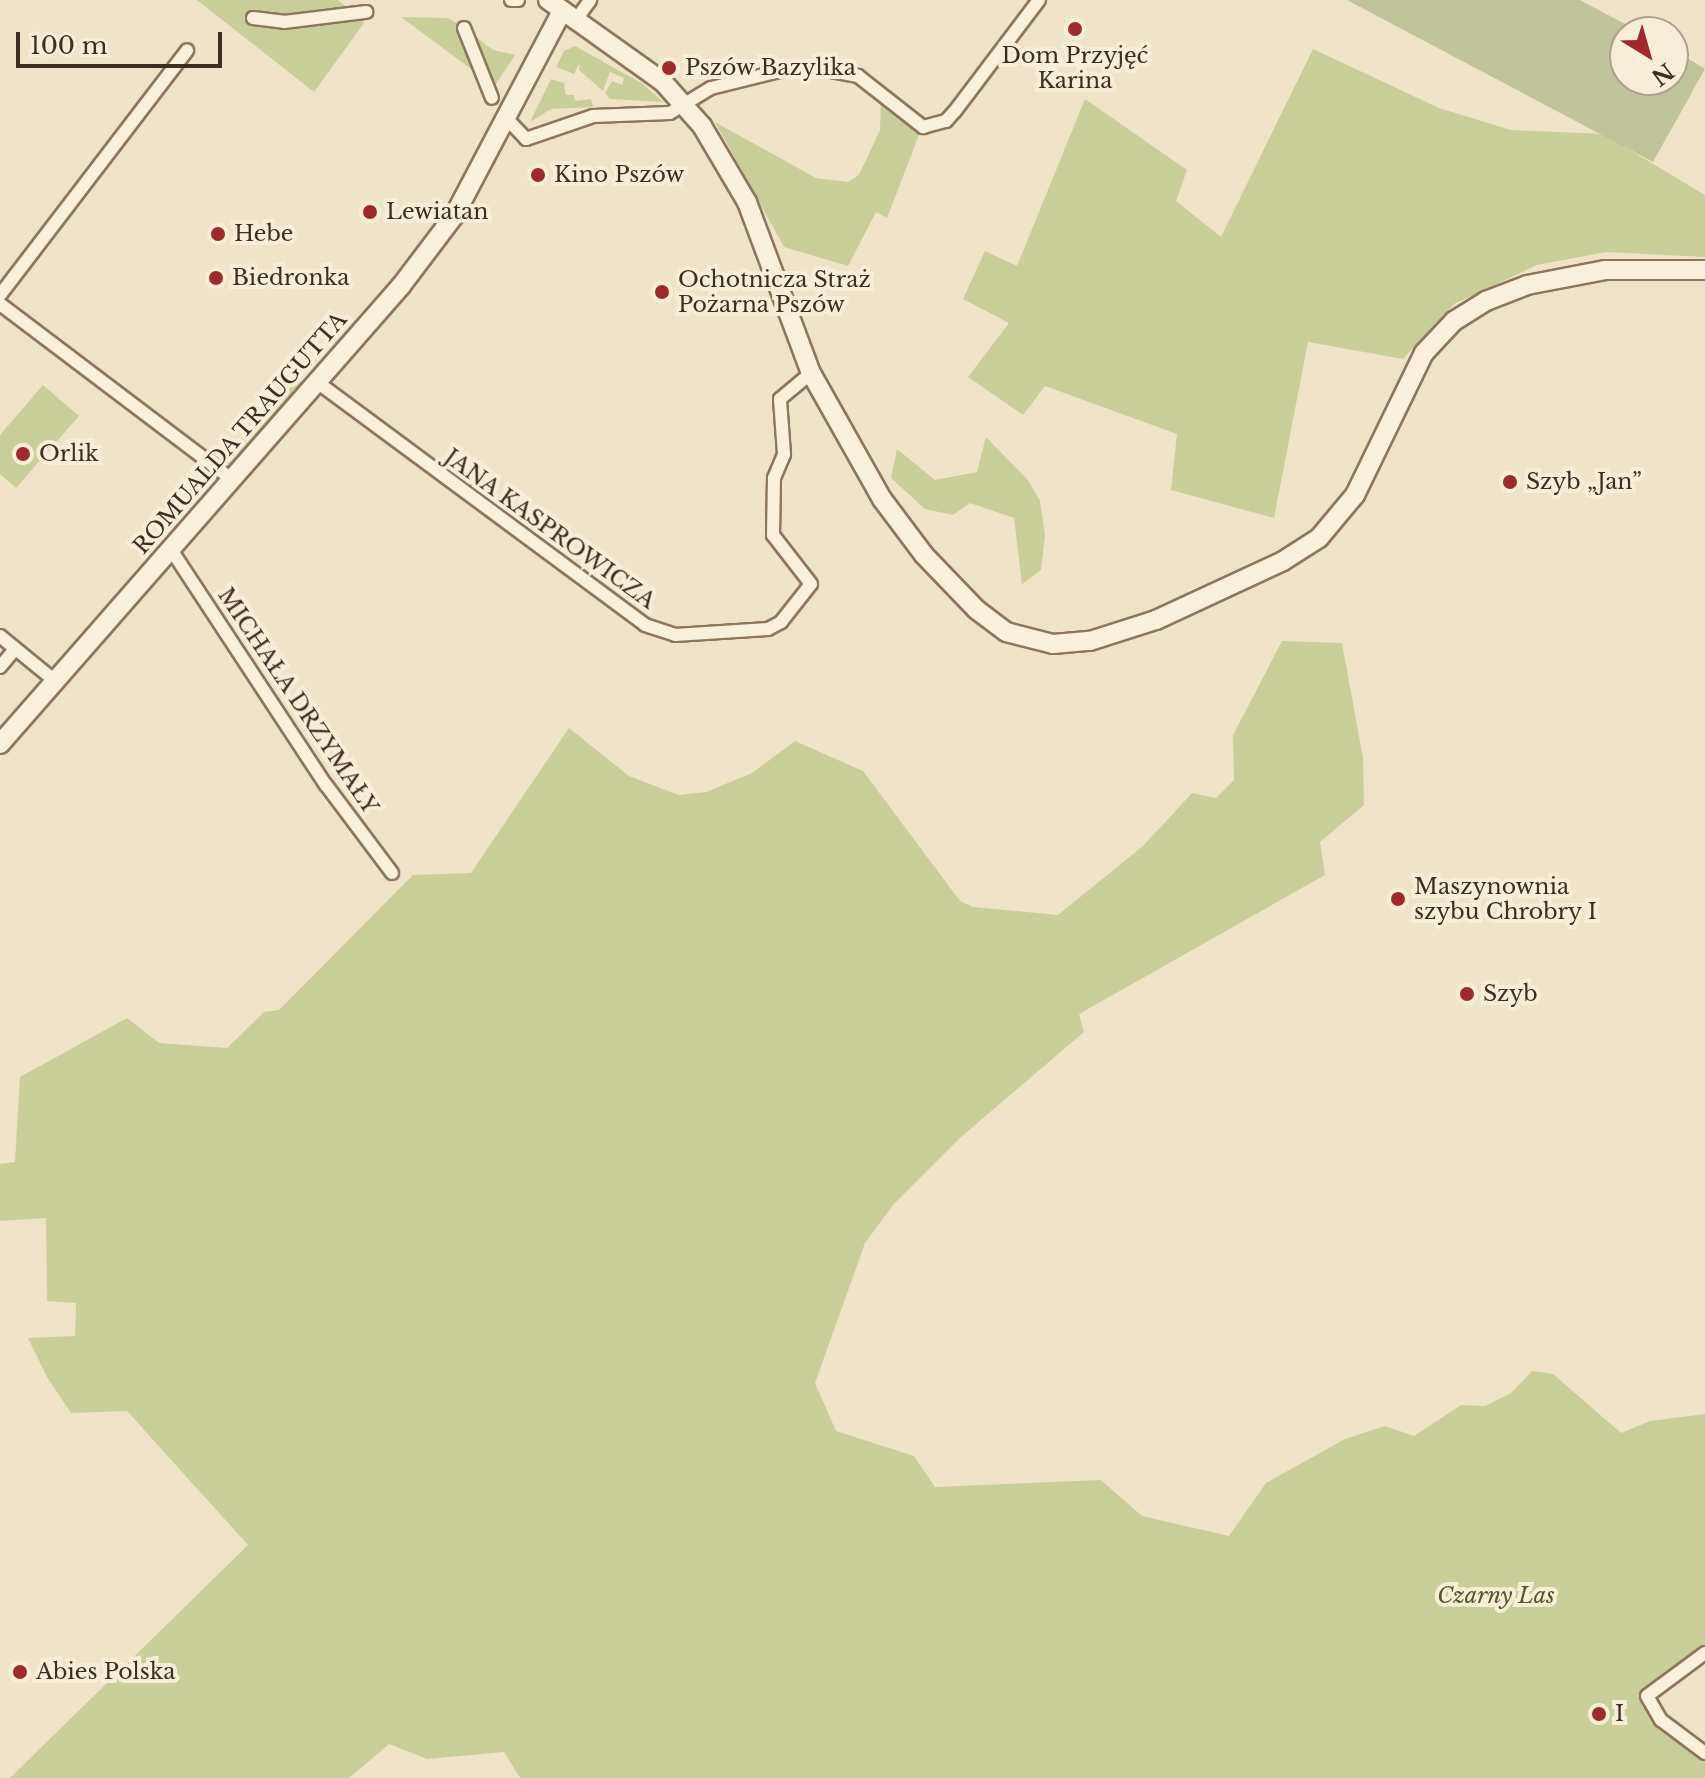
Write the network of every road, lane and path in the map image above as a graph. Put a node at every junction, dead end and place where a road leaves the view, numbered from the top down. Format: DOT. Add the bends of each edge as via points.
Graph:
graph roads {
  1 [pos="590,0"];
  2 [pos="1039,0"];
  3 [pos="562,11"];
  4 [pos="366,12"];
  5 [pos="253,18"];
  6 [pos="464,28"];
  7 [pos="187,50"];
  8 [pos="492,98"];
  9 [pos="686,104"];
  10 [pos="506,118"];
  11 [pos="1705,270"];
  12 [pos="0,295"];
  13 [pos="0,304"];
  14 [pos="811,373"];
  15 [pos="317,382"];
  16 [pos="233,480"];
  17 [pos="172,551"];
  18 [pos="0,636"];
  19 [pos="15,649"];
  20 [pos="0,667"];
  21 [pos="55,681"];
  22 [pos="0,744"];
  23 [pos="392,873"];
  24 [pos="1705,1653"];
  25 [pos="1705,1753"];
  1 -- 3 [label="street"];
  2 -- 9 [label="street" via="946,121 923,127 858,76 815,68 711,88"];
  3 -- 9 [label="main road"];
  3 -- 10 [label="main road, ROMUALDA TRAUGUTTA"];
  4 -- 5 [label="street" via="284,22"];
  6 -- 8 [label="street"];
  7 -- 12 [label="street"];
  9 -- 10 [label="street" via="670,113 593,116 526,139"];
  9 -- 14 [label="main road" via="747,202"];
  10 -- 15 [label="main road, ROMUALDA TRAUGUTTA" via="454,216"];
  11 -- 14 [label="main road" via="1605,270 1527,285 1486,301 1454,321 1424,353 1355,495 1319,538 1283,561 1156,620 1064,645 1006,632 924,555 882,499"];
  13 -- 16 [label="street"];
  14 -- 15 [label="street, JANA KASPROWICZA" via="780,399 784,454 774,478 773,535 811,584 781,622 768,629 675,635 645,625"];
  15 -- 16 [label="main road, ROMUALDA TRAUGUTTA"];
  16 -- 17 [label="main road, ROMUALDA TRAUGUTTA"];
  17 -- 21 [label="main road, ROMUALDA TRAUGUTTA"];
  17 -- 23 [label="street, MICHAŁA DRZYMAŁY" via="326,785"];
  18 -- 19 [label="street"];
  19 -- 20 [label="street"];
  19 -- 21 [label="street"];
  21 -- 22 [label="main road, ROMUALDA TRAUGUTTA"];
  24 -- 25 [label="street" via="1647,1696 1661,1720"];
}
